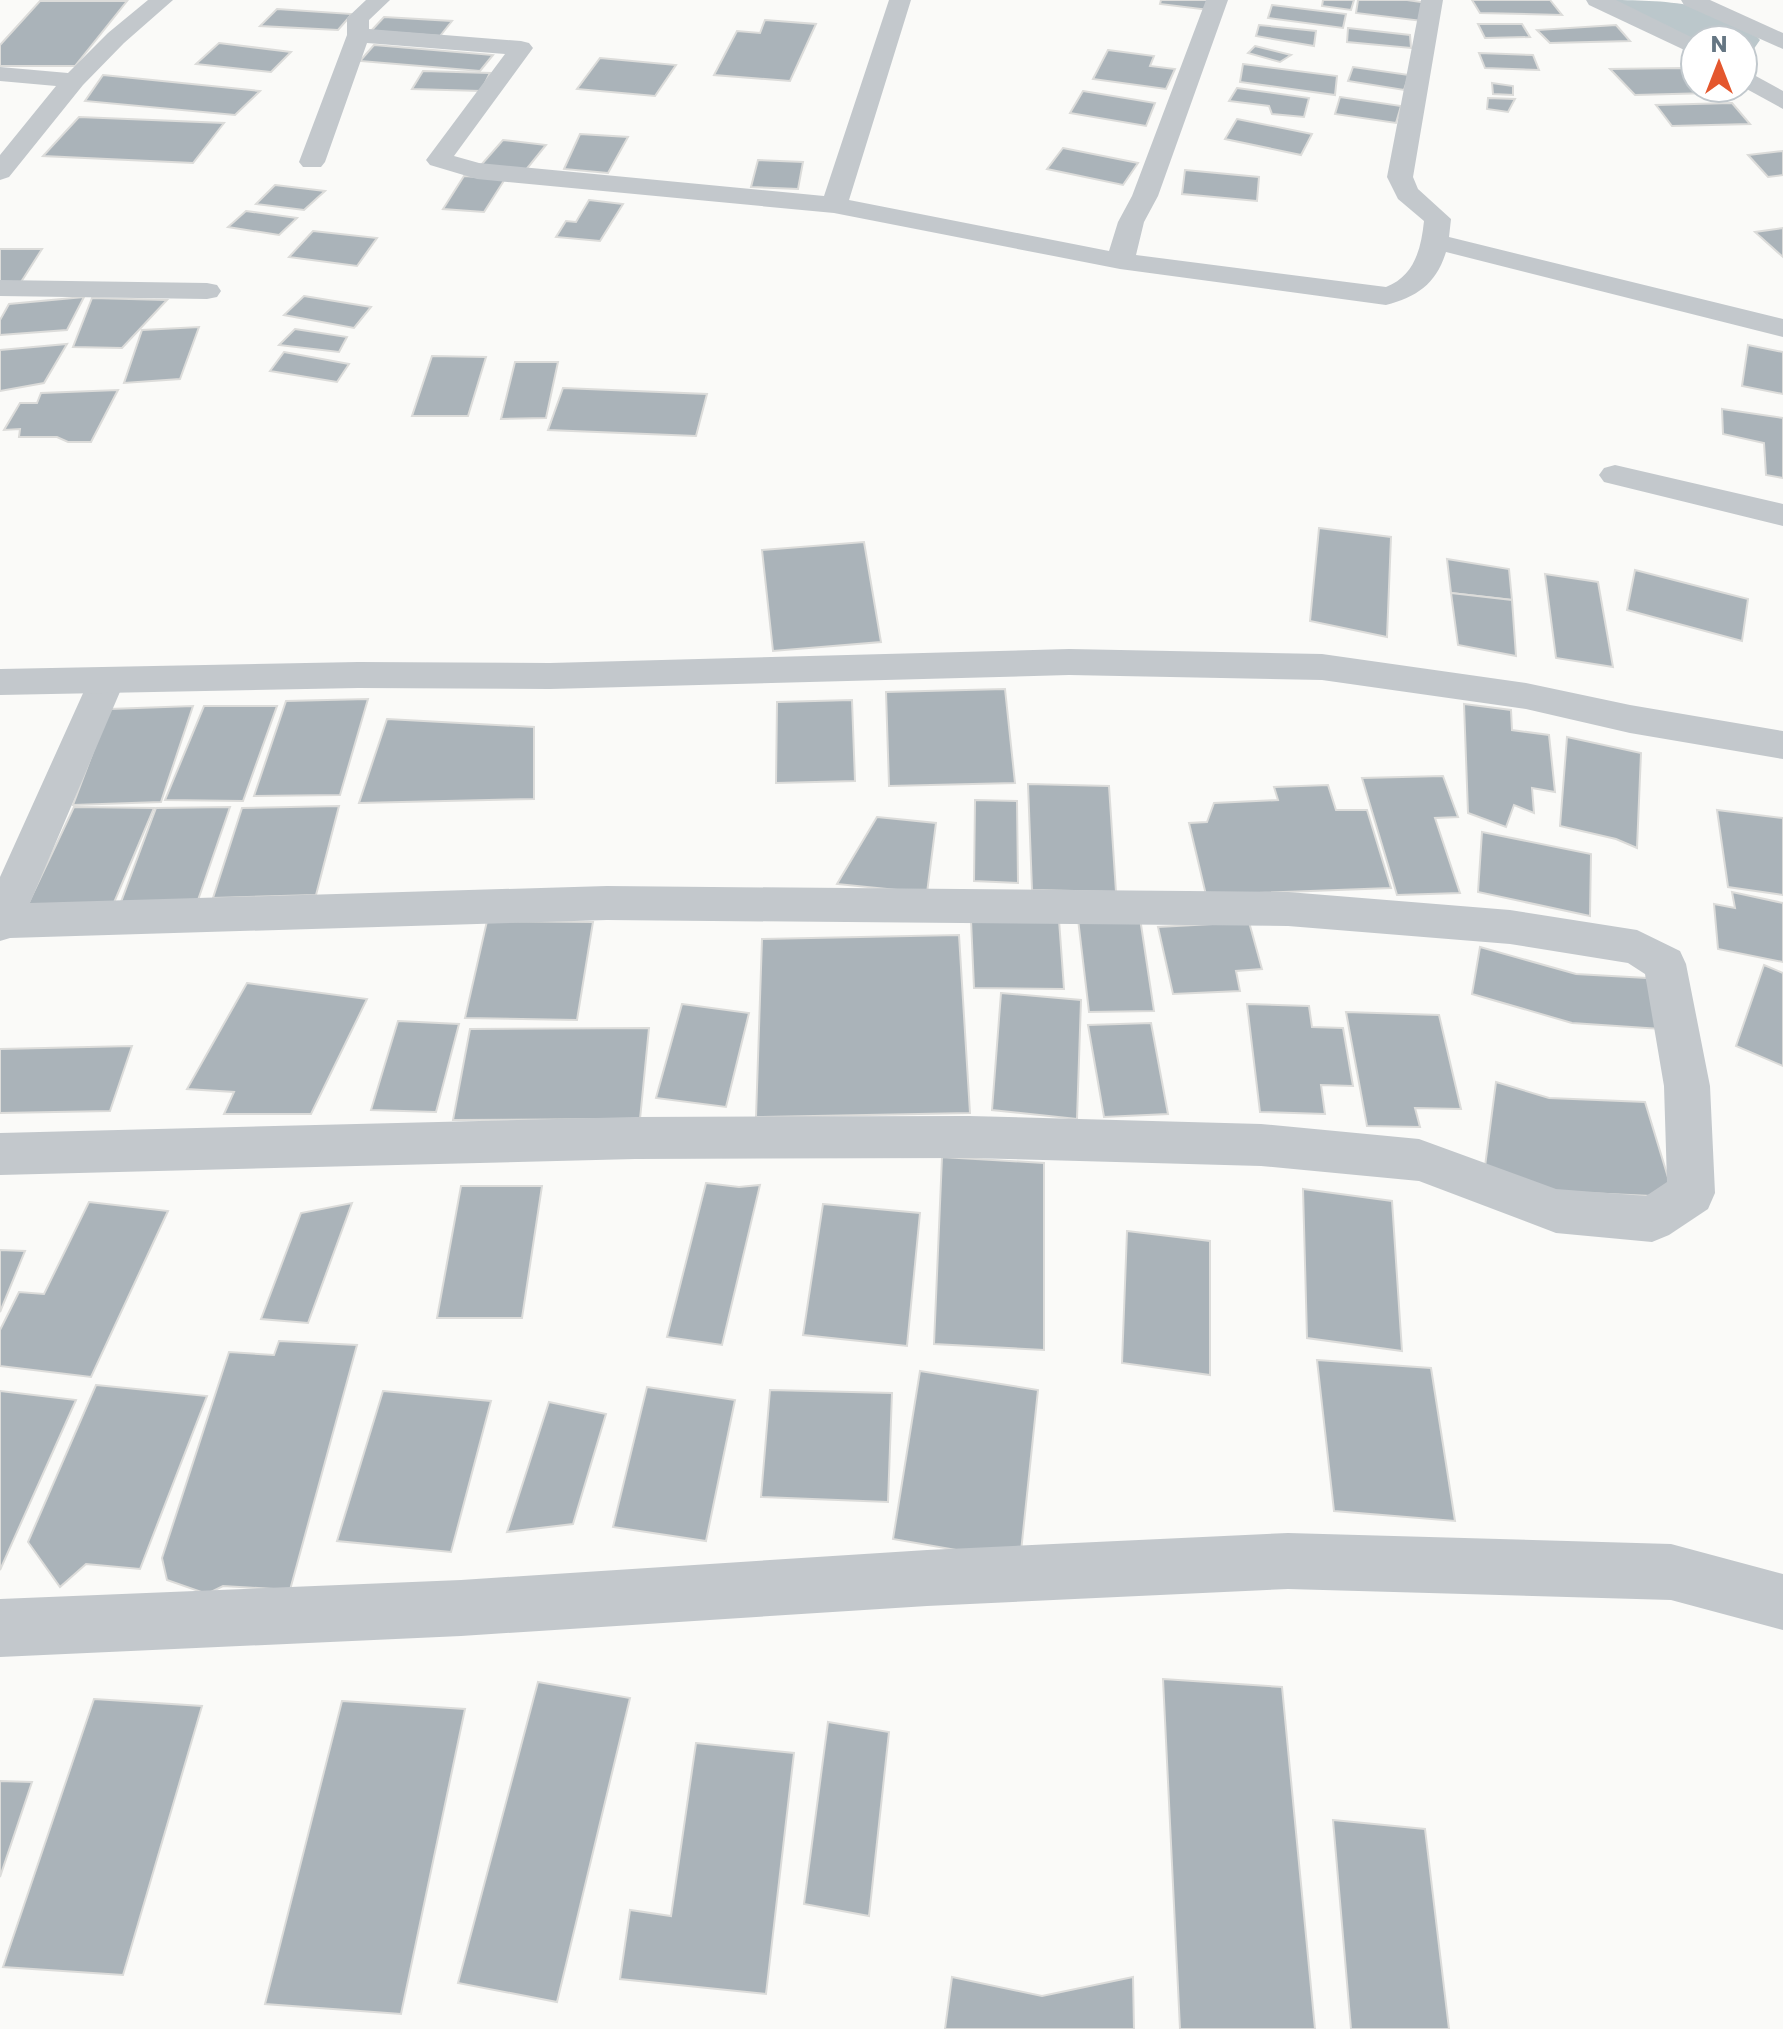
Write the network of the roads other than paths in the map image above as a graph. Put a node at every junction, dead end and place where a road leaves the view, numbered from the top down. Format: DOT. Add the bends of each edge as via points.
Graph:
graph roads {
  1 [pos="162,0"];
  2 [pos="379,0"];
  3 [pos="900,0"];
  4 [pos="1217,0"];
  5 [pos="1432,0"];
  6 [pos="1597,0"];
  7 [pos="1692,0"];
  8 [pos="358,35"];
  9 [pos="1679,40"];
  10 [pos="1783,42"];
  11 [pos="0,74"];
  12 [pos="71,80"];
  13 [pos="1759,86"];
  14 [pos="1783,102"];
  15 [pos="312,162"];
  16 [pos="0,172"];
  17 [pos="834,205"];
  18 [pos="1437,242"];
  19 [pos="1120,261"];
  20 [pos="0,288"];
  21 [pos="207,291"];
  22 [pos="1783,328"];
  23 [pos="1615,475"];
  24 [pos="1783,515"];
  25 [pos="107,680"];
  26 [pos="0,682"];
  27 [pos="1783,745"];
  28 [pos="0,922"];
  29 [pos="0,1154"];
  30 [pos="1783,1602"];
  31 [pos="0,1628"];
  1 -- 12 [label="street"];
  2 -- 8 [label="street" via="358,18"];
  3 -- 17 [label="street"];
  4 -- 19 [label="street"];
  5 -- 18 [label="street" via="1400,177 1407,193 1438,219"];
  6 -- 9 [label="street"];
  7 -- 10 [label="street"];
  8 -- 15 [label="street"];
  8 -- 17 [label="street" via="521,48 439,160 457,167"];
  11 -- 12 [label="street"];
  12 -- 16 [label="street"];
  13 -- 14 [label="street"];
  17 -- 19 [label="street"];
  18 -- 19 [label="street" via="1416,282 1403,294 1386,296"];
  18 -- 22 [label="street"];
  20 -- 21 [label="street"];
  23 -- 24 [label="street"];
  25 -- 26 [label="street"];
  25 -- 27 [label="street" via="1069,662 1322,667 1526,696"];
  25 -- 28 [label="street"];
  28 -- 29 [label="street" via="607,903 1288,909 1510,927 1637,947 1665,964 1687,1086 1691,1193 1652,1219 1625,1217 1556,1211 1419,1160 1261,1145 969,1137 635,1138"];
  30 -- 31 [label="street" via="1671,1572 1288,1561"];
}
